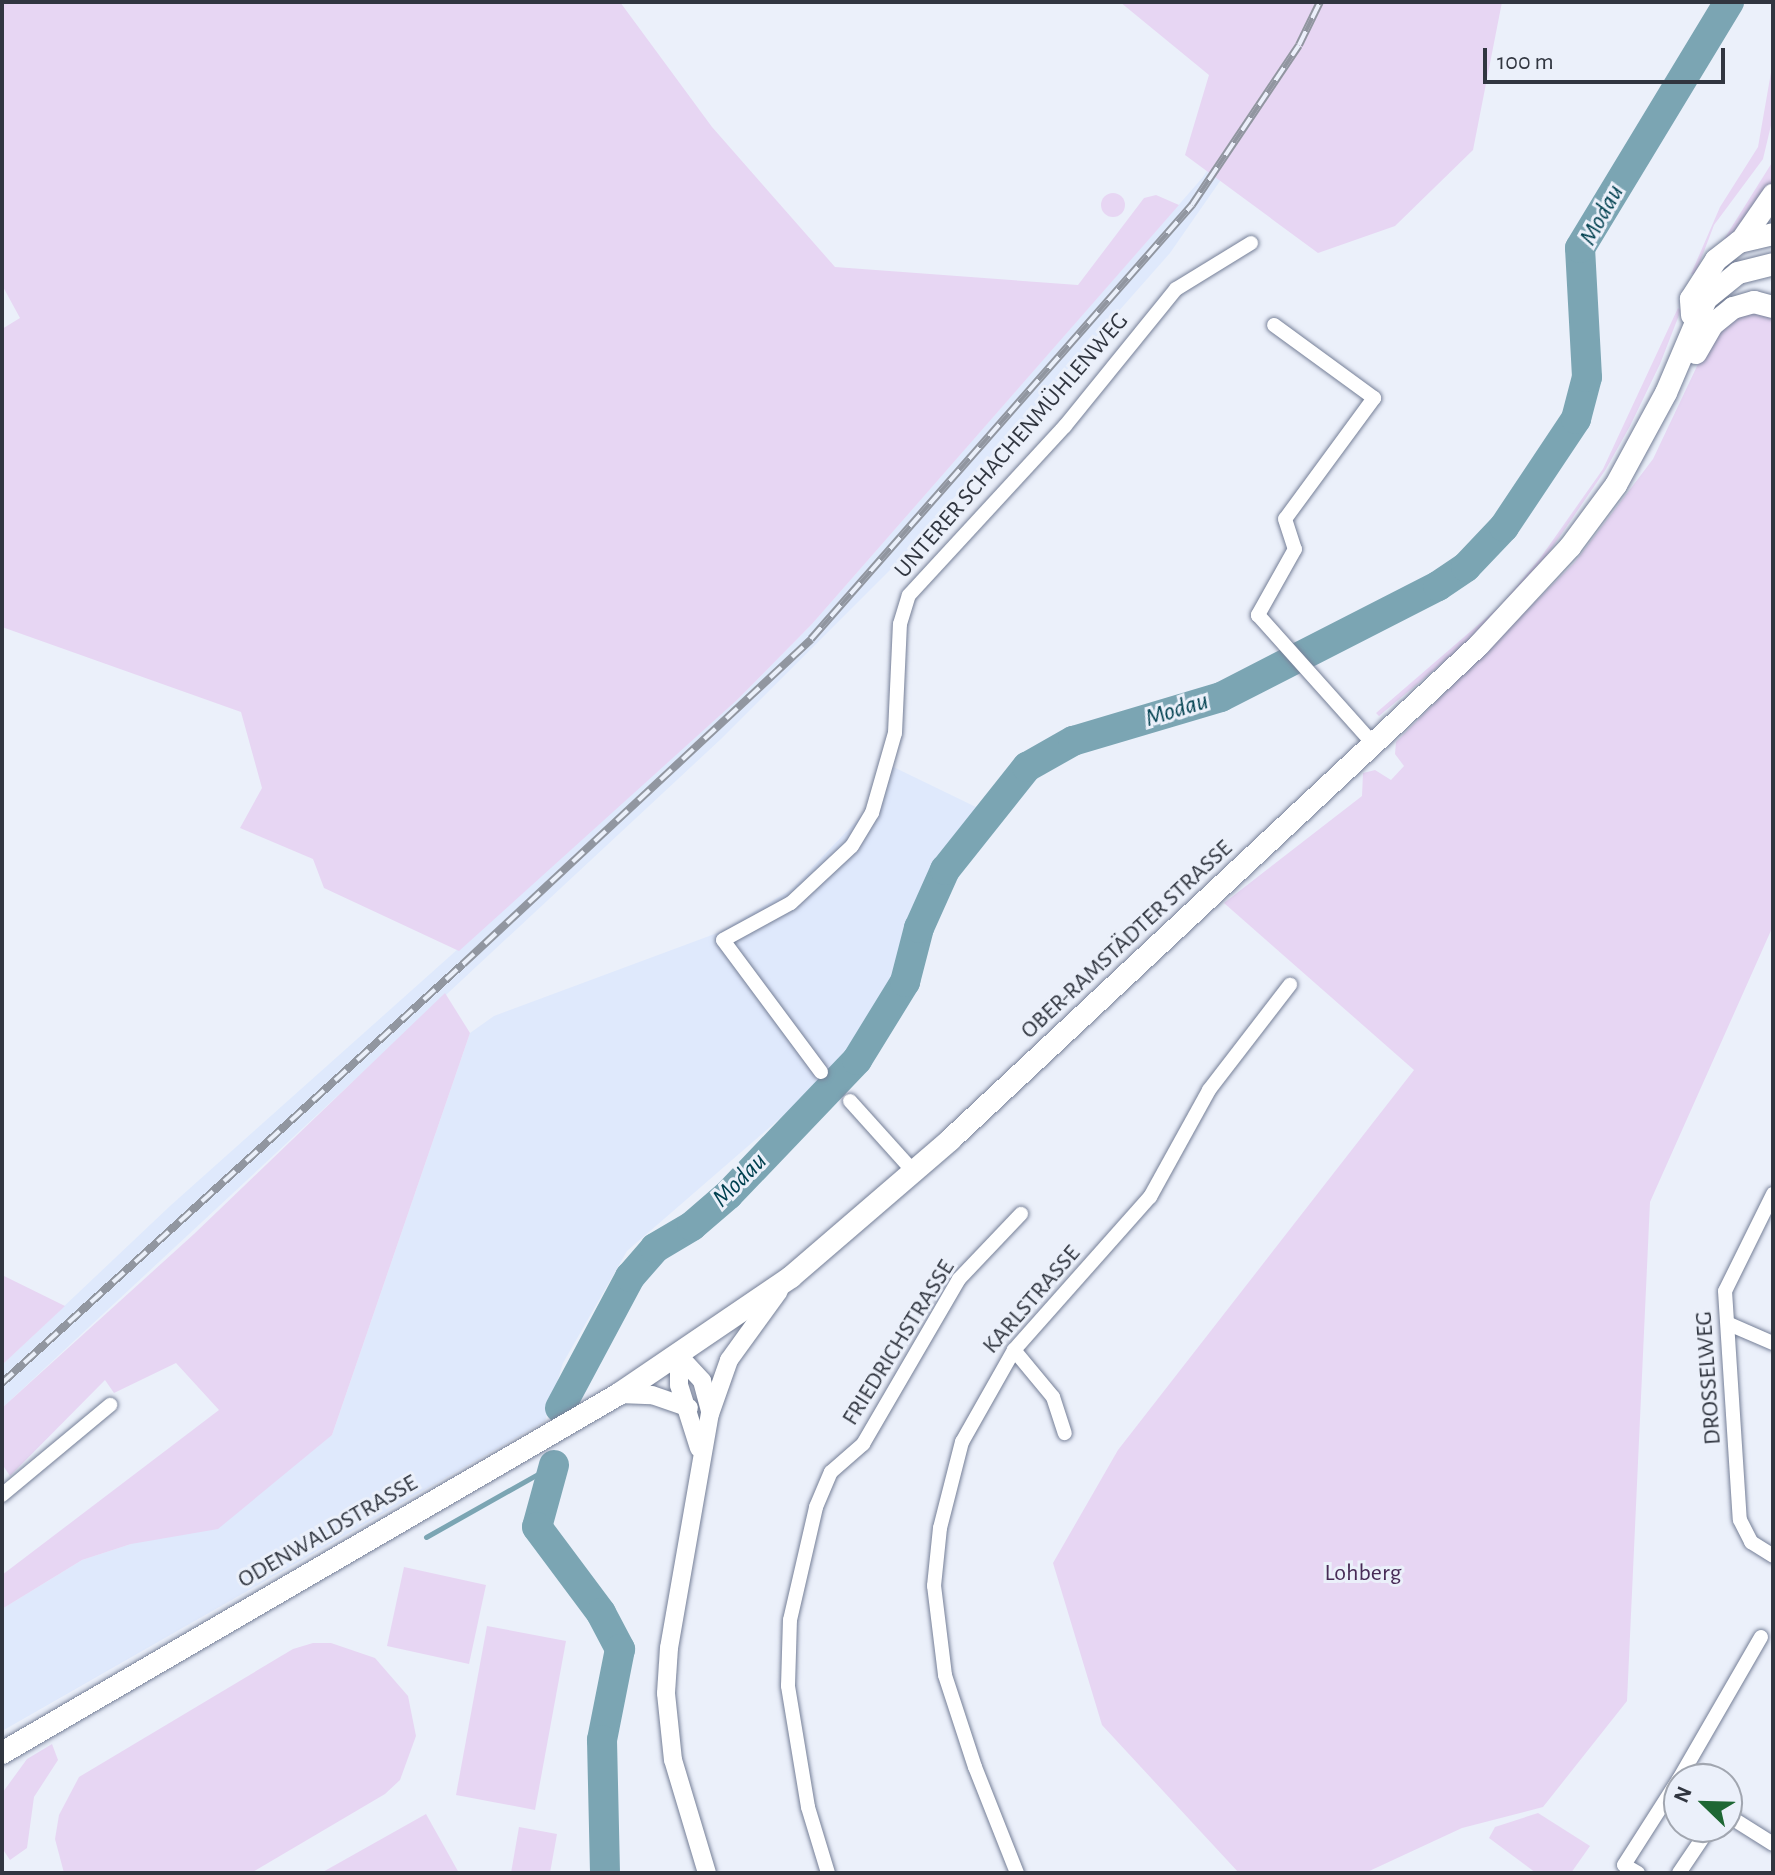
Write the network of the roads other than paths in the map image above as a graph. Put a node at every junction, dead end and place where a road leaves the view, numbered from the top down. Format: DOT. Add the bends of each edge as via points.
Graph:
graph roads {
  1 [pos="1773,195"];
  2 [pos="1773,234"];
  3 [pos="1739,242"];
  4 [pos="1251,243"];
  5 [pos="1773,264"];
  6 [pos="1773,307"];
  7 [pos="1274,325"];
  8 [pos="1693,329"];
  9 [pos="1634,456"];
  10 [pos="1375,746"];
  11 [pos="1290,985"];
  12 [pos="821,1072"];
  13 [pos="850,1101"];
  14 [pos="914,1172"];
  15 [pos="1773,1194"];
  16 [pos="1021,1214"];
  17 [pos="791,1277"];
  18 [pos="1729,1324"];
  19 [pos="1773,1343"];
  20 [pos="1014,1350"];
  21 [pos="679,1356"];
  22 [pos="619,1394"];
  23 [pos="110,1405"];
  24 [pos="689,1408"];
  25 [pos="710,1414"];
  26 [pos="1065,1433"];
  27 [pos="701,1458"];
  28 [pos="2,1495"];
  29 [pos="1773,1556"];
  30 [pos="1761,1637"];
  31 [pos="2,1753"];
  32 [pos="1688,1763"];
  33 [pos="1663,1804"];
  34 [pos="1743,1825"];
  35 [pos="1699,1843"];
  36 [pos="1773,1844"];
  37 [pos="707,1873"];
  38 [pos="828,1873"];
  39 [pos="1017,1873"];
  40 [pos="1638,1873"];
  41 [pos="1679,1873"];
  1 -- 3 [label="main road"];
  2 -- 3 [label="main road"];
  3 -- 8 [label="main road" via="1700,278 1691,299"];
  4 -- 12 [label="street, UNTERER SCHACHENMÜHLENWEG" via="1176,289 1065,426 909,595 898,641 895,733 872,813 852,846 791,903 723,940"];
  5 -- 8 [label="main road, OBER-RAMSTÄDTER STRASSE" via="1725,280 1706,299"];
  6 -- 9 [label="main road" via="1744,304 1712,325 1670,413"];
  7 -- 10 [label="street" via="1374,398 1285,519 1295,549 1258,615"];
  8 -- 9 [label="main road, OBER-RAMSTÄDTER STRASSE"];
  9 -- 10 [label="main road, OBER-RAMSTÄDTER STRASSE" via="1570,547"];
  10 -- 14 [label="main road, OBER-RAMSTÄDTER STRASSE"];
  11 -- 20 [label="street, KARLSTRASSE" via="1209,1090 1150,1197"];
  13 -- 14 [label="street"];
  14 -- 17 [label="main road, OBER-RAMSTÄDTER STRASSE"];
  15 -- 18 [label="street, DROSSELWEG" via="1730,1274"];
  16 -- 38 [label="street, FRIEDRICHSTRASSE" via="959,1279 863,1444 831,1472 816,1507 790,1620 788,1686 808,1807"];
  17 -- 21 [label="main road, OBER-RAMSTÄDTER STRASSE"];
  17 -- 25 [label="main road, OBER-RAMSTÄDTER STRASSE" via="738,1343"];
  18 -- 19 [label="street"];
  18 -- 29 [label="street, DROSSELWEG" via="1740,1520 1751,1542"];
  20 -- 26 [label="street" via="1053,1397"];
  20 -- 39 [label="street, KARLSTRASSE" via="962,1442 940,1528 934,1586 945,1675"];
  21 -- 22 [label="main road, ODENWALDSTRASSE"];
  21 -- 24 [label="main road, OBER-RAMSTÄDTER STRASSE" via="679,1385"];
  21 -- 25 [label="main road, OBER-RAMSTÄDTER STRASSE" via="702,1381"];
  22 -- 24 [label="main road" via="652,1395"];
  22 -- 31 [label="main road, ODENWALDSTRASSE"];
  23 -- 28 [label="street"];
  24 -- 27 [label="main road, OBER-RAMSTÄDTER STRASSE"];
  25 -- 27 [label="main road, OBER-RAMSTÄDTER STRASSE"];
  27 -- 37 [label="main road, OBER-RAMSTÄDTER STRASSE" via="666,1693 673,1760"];
  30 -- 32 [label="street"];
  33 -- 40 [label="street" via="1624,1865"];
  34 -- 36 [label="street"];
  35 -- 41 [label="street"];
}
